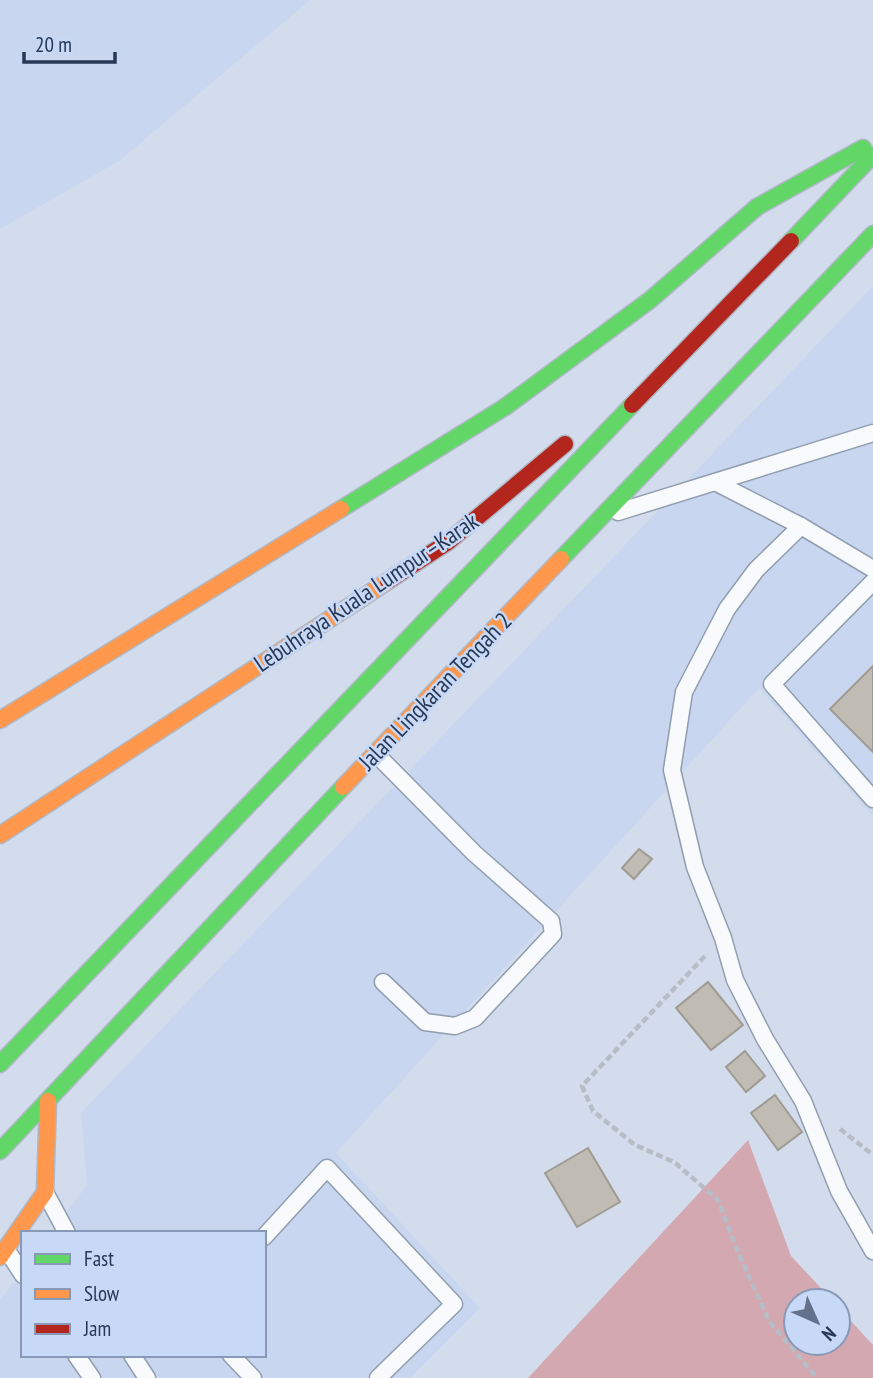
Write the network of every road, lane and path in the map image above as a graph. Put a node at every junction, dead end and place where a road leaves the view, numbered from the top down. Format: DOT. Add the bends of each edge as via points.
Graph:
graph roads {
  1 [pos="873,142"];
  2 [pos="873,155"];
  3 [pos="873,234"];
  4 [pos="712,321"];
  5 [pos="596,418"];
  6 [pos="873,433"];
  7 [pos="575,436"];
  8 [pos="715,482"];
  9 [pos="600,518"];
  10 [pos="801,526"];
  11 [pos="873,569"];
  12 [pos="873,582"];
  13 [pos="0,720"];
  14 [pos="375,753"];
  15 [pos="873,799"];
  16 [pos="0,835"];
  17 [pos="723,938"];
  18 [pos="383,982"];
  19 [pos="0,1064"];
  20 [pos="48,1101"];
  21 [pos="0,1150"];
  22 [pos="45,1192"];
  23 [pos="66,1231"];
  24 [pos="266,1235"];
  25 [pos="873,1251"];
  26 [pos="3,1253"];
  27 [pos="21,1273"];
  28 [pos="77,1357"];
  29 [pos="133,1357"];
  30 [pos="232,1357"];
  31 [pos="89,1377"];
  32 [pos="147,1378"];
  33 [pos="253,1378"];
  34 [pos="378,1378"];
  35 [pos="817,1378"];
  1 -- 13 [label="highway" via="757,207 650,300 505,407"];
  2 -- 4 [label="highway"];
  3 -- 9 [label="highway, Jalan Lingkaran Tengah 2"];
  4 -- 5 [label="highway"];
  4 -- 19 [label="highway"];
  6 -- 8 [label="lane"];
  7 -- 16 [label="highway, Lebuhraya Kuala Lumpur–Karak" via="448,542"];
  8 -- 9 [label="lane"];
  8 -- 10 [label="lane"];
  9 -- 14 [label="highway, Jalan Lingkaran Tengah 2"];
  10 -- 11 [label="lane"];
  10 -- 17 [label="lane" via="756,570 727,609 684,692 672,770 695,867"];
  12 -- 15 [label="lane" via="772,684"];
  14 -- 18 [label="lane" via="474,853 551,921 553,934 475,1018 455,1026 425,1022"];
  14 -- 20 [label="highway, Jalan Lingkaran Tengah 2"];
  17 -- 25 [label="lane" via="735,980 803,1101 839,1191"];
  17 -- 35 [label="path" via="582,1086 593,1111 635,1145 674,1162 718,1200 769,1321"];
  20 -- 21 [label="highway, Jalan Lingkaran Tengah 2"];
  20 -- 22 [label="highway"];
  22 -- 23 [label="lane"];
  22 -- 26 [label="highway"];
  24 -- 34 [label="lane" via="327,1168 454,1304"];
  26 -- 27 [label="lane"];
  28 -- 31 [label="lane"];
  29 -- 32 [label="lane"];
  30 -- 33 [label="lane"];
}
